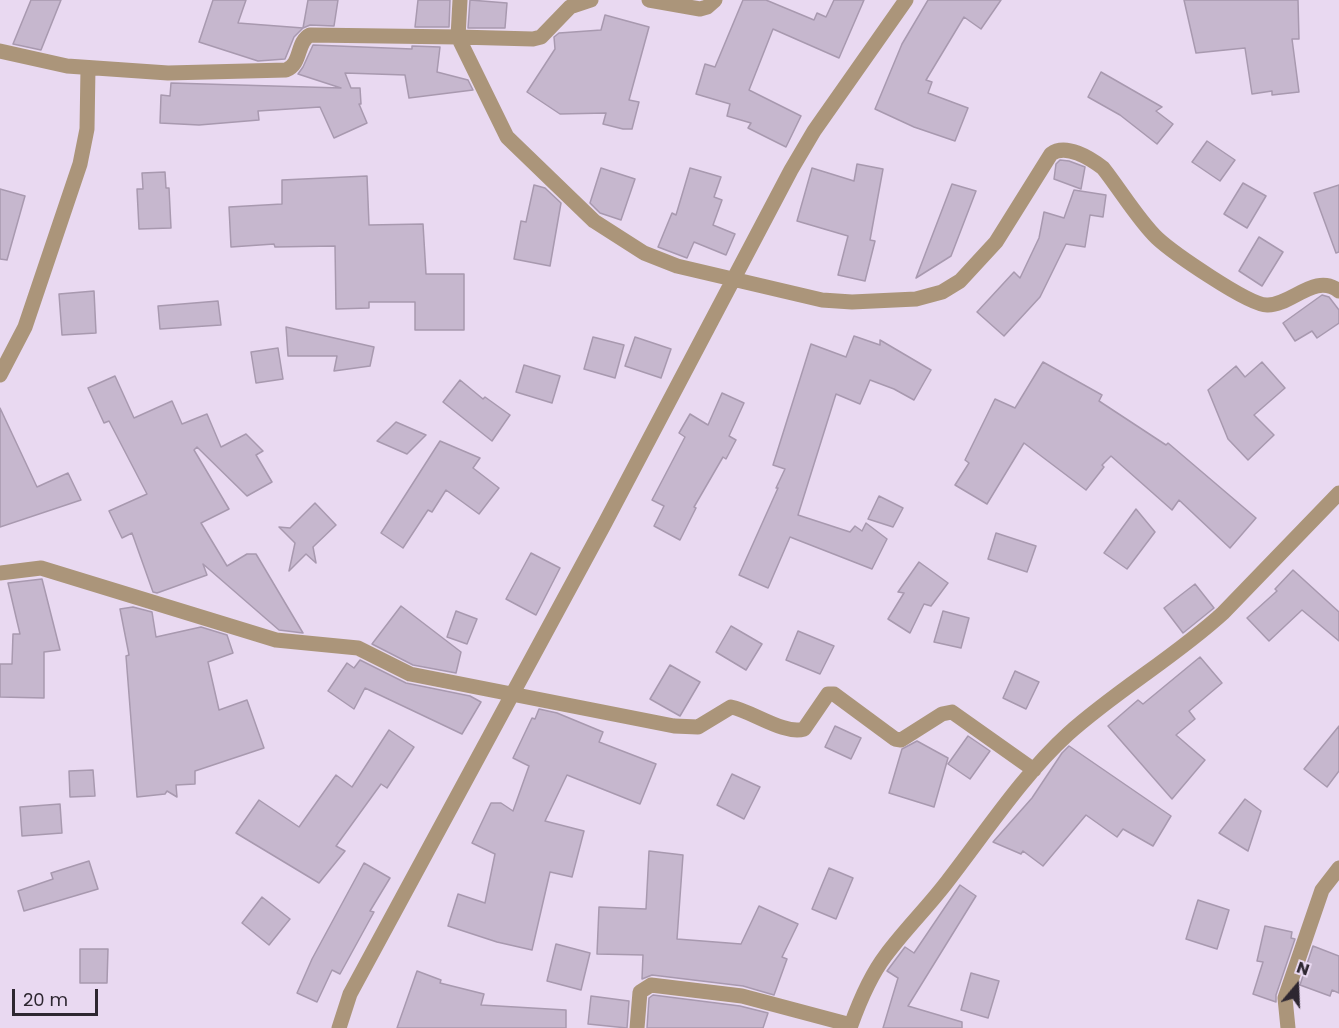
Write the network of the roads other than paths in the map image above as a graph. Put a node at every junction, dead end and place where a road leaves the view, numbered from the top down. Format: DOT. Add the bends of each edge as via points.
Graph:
graph roads {
  1 [pos="460,0"];
  2 [pos="591,0"];
  3 [pos="649,0"];
  4 [pos="715,0"];
  5 [pos="906,0"];
  6 [pos="458,37"];
  7 [pos="0,51"];
  8 [pos="88,68"];
  9 [pos="735,279"];
  10 [pos="1339,291"];
  11 [pos="0,375"];
  12 [pos="1339,493"];
  13 [pos="0,573"];
  14 [pos="512,694"];
  15 [pos="1034,770"];
  16 [pos="1339,868"];
  17 [pos="851,1026"];
  18 [pos="339,1028"];
  19 [pos="637,1028"];
  20 [pos="1288,1028"];
  1 -- 6 [label="street"];
  2 -- 6 [label="street" via="570,7 541,37"];
  3 -- 4 [label="street" via="700,9"];
  5 -- 9 [label="street" via="814,130"];
  6 -- 8 [label="street" via="310,35 295,63 286,70 187,74"];
  6 -- 9 [label="street" via="507,137 594,220 644,253 677,266"];
  7 -- 8 [label="street"];
  8 -- 11 [label="street" via="87,129 80,165 25,327"];
  9 -- 10 [label="street" via="822,300 852,303 942,292 960,281 996,242 1051,154 1065,149 1104,168 1155,237 1168,248 1248,300 1269,306 1320,284 1332,285"];
  9 -- 14 [label="street"];
  12 -- 15 [label="street" via="1216,619 1087,718"];
  13 -- 14 [label="street" via="41,568 276,640 350,646 403,672"];
  14 -- 15 [label="street" via="687,727 698,727 731,707 799,730 804,729 826,696 834,694 898,740 952,712"];
  14 -- 18 [label="street" via="350,994"];
  15 -- 17 [label="street" via="885,956"];
  16 -- 20 [label="street" via="1322,890 1285,998"];
  17 -- 19 [label="street" via="742,996 651,985 640,992"];
}
